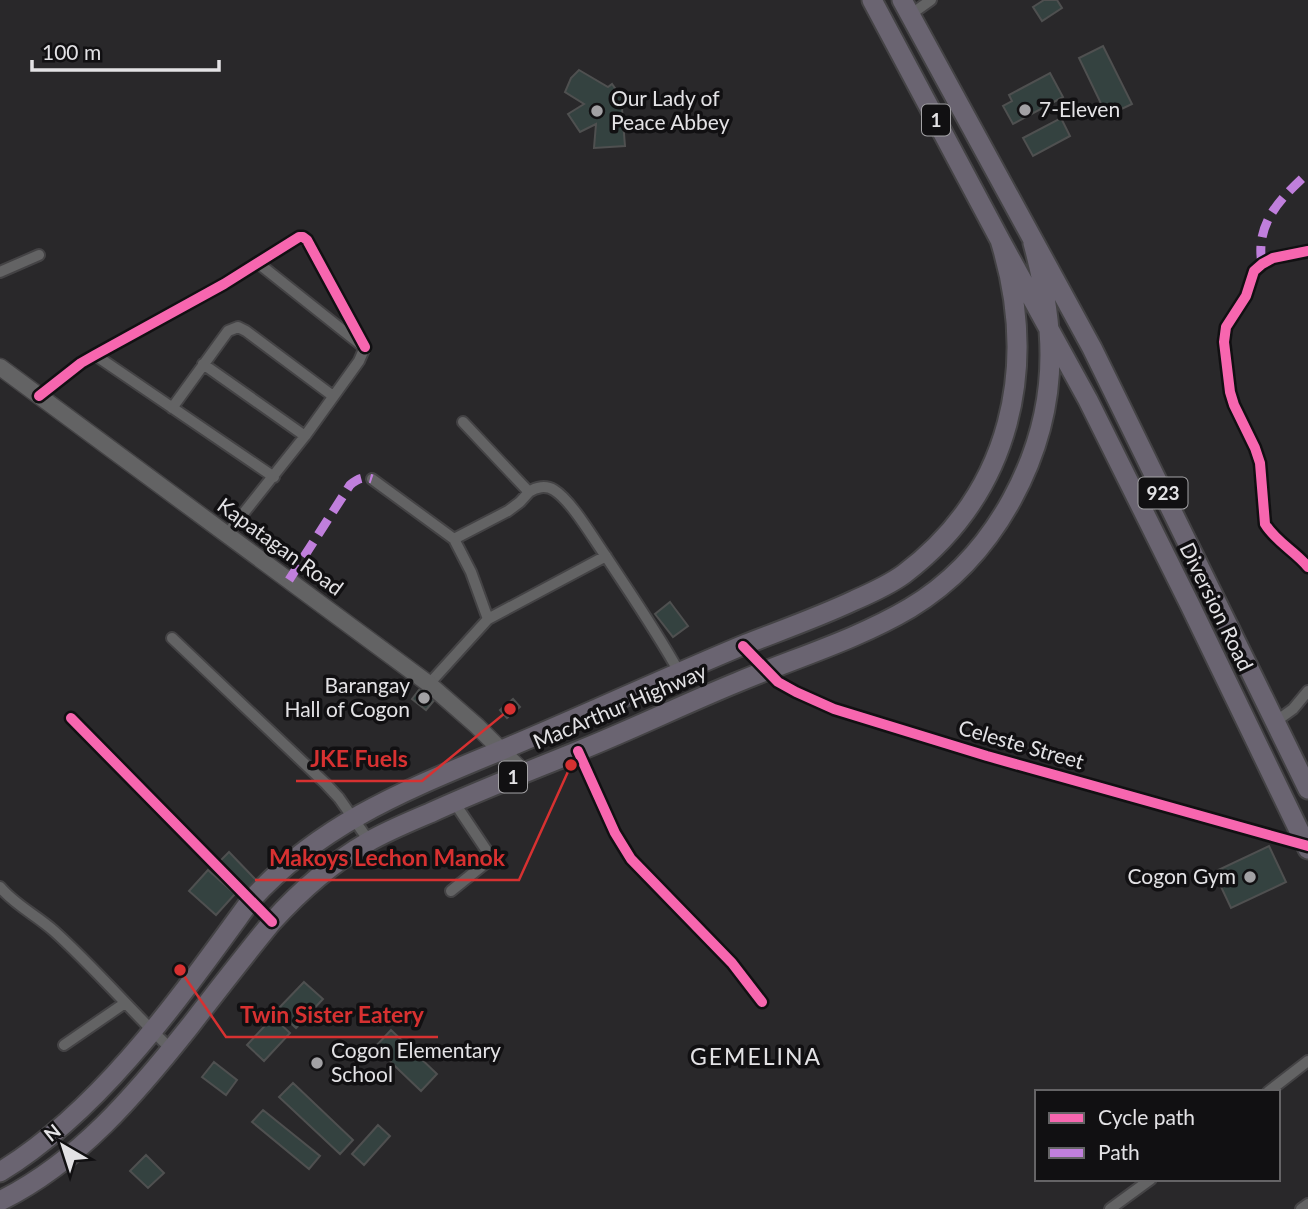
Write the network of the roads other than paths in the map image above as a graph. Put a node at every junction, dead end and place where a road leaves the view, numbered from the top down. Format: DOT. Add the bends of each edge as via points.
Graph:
graph roads {
  1 [pos="872,0"];
  2 [pos="931,0"];
  3 [pos="906,7"];
  4 [pos="1010,201"];
  5 [pos="1000,240"];
  6 [pos="1033,243"];
  7 [pos="1308,251"];
  8 [pos="39,255"];
  9 [pos="258,263"];
  10 [pos="0,272"];
  11 [pos="1049,330"];
  12 [pos="365,347"];
  13 [pos="95,355"];
  14 [pos="204,364"];
  15 [pos="0,367"];
  16 [pos="39,396"];
  17 [pos="334,396"];
  18 [pos="1087,400"];
  19 [pos="172,408"];
  20 [pos="1044,410"];
  21 [pos="463,422"];
  22 [pos="305,436"];
  23 [pos="274,477"];
  24 [pos="372,479"];
  25 [pos="529,492"];
  26 [pos="228,534"];
  27 [pos="454,539"];
  28 [pos="606,556"];
  29 [pos="1308,567"];
  30 [pos="488,619"];
  31 [pos="172,638"];
  32 [pos="743,646"];
  33 [pos="766,671"];
  34 [pos="679,672"];
  35 [pos="429,684"];
  36 [pos="1308,691"];
  37 [pos="71,718"];
  38 [pos="1275,722"];
  39 [pos="501,750"];
  40 [pos="578,751"];
  41 [pos="524,773"];
  42 [pos="1308,789"];
  43 [pos="454,803"];
  44 [pos="353,818"];
  45 [pos="369,841"];
  46 [pos="1307,847"];
  47 [pos="0,887"];
  48 [pos="451,891"];
  49 [pos="251,900"];
  50 [pos="272,922"];
  51 [pos="762,1002"];
  52 [pos="125,1003"];
  53 [pos="152,1031"];
  54 [pos="64,1045"];
  55 [pos="171,1049"];
  56 [pos="1308,1061"];
  57 [pos="1271,1090"];
  58 [pos="0,1172"];
  59 [pos="1148,1181"];
  60 [pos="0,1201"];
  61 [pos="1308,1204"];
  62 [pos="1110,1209"];
  63 [pos="1301,1209"];
  1 -- 5 [label="highway, 1"];
  2 -- 3 [label="street"];
  3 -- 4 [label="highway, 1"];
  4 -- 6 [label="highway, Diversion Road / 923"];
  5 -- 11 [label="highway, Diversion Road / 923"];
  5 -- 32 [label="highway, MacArthur Highway / 1" via="1014,302 1017,367 1007,426 976,494 944,538 902,576 839,608"];
  6 -- 11 [label="highway, MacArthur Highway / 1"];
  6 -- 38 [label="highway, Diversion Road / 923" via="1092,348"];
  7 -- 29 [label="street" via="1273,258 1254,271 1246,296 1226,327 1224,342 1230,392 1259,463 1265,524"];
  8 -- 10 [label="street"];
  9 -- 12 [label="street"];
  9 -- 12 [label="street" via="299,237 307,240"];
  9 -- 13 [label="street"];
  11 -- 18 [label="highway, Diversion Road / 923"];
  11 -- 20 [label="highway, MacArthur Highway / 1"];
  12 -- 17 [label="street"];
  13 -- 16 [label="street"];
  13 -- 19 [label="street"];
  14 -- 17 [label="street" via="228,331 238,327"];
  14 -- 19 [label="street"];
  14 -- 22 [label="street"];
  15 -- 16 [label="main road, Kapatagan Road"];
  16 -- 26 [label="main road, Kapatagan Road"];
  17 -- 22 [label="street"];
  18 -- 20 [label="highway" via="1070,389 1059,390"];
  18 -- 46 [label="highway, Diversion Road / 923"];
  19 -- 23 [label="street"];
  20 -- 33 [label="highway, MacArthur Highway / 1" via="1031,456 1012,497 985,540 951,576 931,594 877,625"];
  21 -- 25 [label="street"];
  22 -- 23 [label="street"];
  23 -- 26 [label="street"];
  24 -- 27 [label="street"];
  25 -- 27 [label="street" via="508,511"];
  25 -- 28 [label="street" via="536,487 554,490"];
  26 -- 35 [label="main road, Kapatagan Road"];
  27 -- 30 [label="street"];
  28 -- 30 [label="street"];
  28 -- 34 [label="street"];
  30 -- 35 [label="street"];
  31 -- 44 [label="street" via="325,783"];
  32 -- 33 [label="street, Celeste Street"];
  32 -- 34 [label="highway, MacArthur Highway / 1"];
  33 -- 40 [label="highway, MacArthur Highway / 1"];
  33 -- 46 [label="street, Celeste Street" via="778,682 834,709"];
  34 -- 39 [label="highway, MacArthur Highway / 1"];
  35 -- 39 [label="main road, Kapatagan Road"];
  36 -- 38 [label="street"];
  37 -- 49 [label="street"];
  38 -- 42 [label="highway, Diversion Road / 923"];
  39 -- 41 [label="main road, Kapatagan Road"];
  39 -- 44 [label="highway, MacArthur Highway / 1"];
  40 -- 41 [label="highway, MacArthur Highway / 1"];
  40 -- 51 [label="street" via="631,859 732,963"];
  41 -- 43 [label="highway, MacArthur Highway / 1"];
  43 -- 45 [label="highway, MacArthur Highway / 1"];
  43 -- 48 [label="street" via="491,857"];
  44 -- 45 [label="street"];
  44 -- 49 [label="highway, MacArthur Highway / 1" via="294,859"];
  45 -- 50 [label="highway, MacArthur Highway / 1" via="311,883"];
  47 -- 52 [label="street" via="52,929"];
  49 -- 50 [label="street"];
  49 -- 53 [label="highway, MacArthur Highway / 1"];
  50 -- 55 [label="highway, MacArthur Highway / 1"];
  52 -- 53 [label="street"];
  52 -- 54 [label="street"];
  53 -- 55 [label="street"];
  53 -- 58 [label="highway, MacArthur Highway / 1" via="73,1117"];
  55 -- 60 [label="highway, MacArthur Highway / 1" via="89,1140 44,1176"];
  56 -- 57 [label="street"];
  59 -- 62 [label="street"];
  61 -- 63 [label="street"];
}
